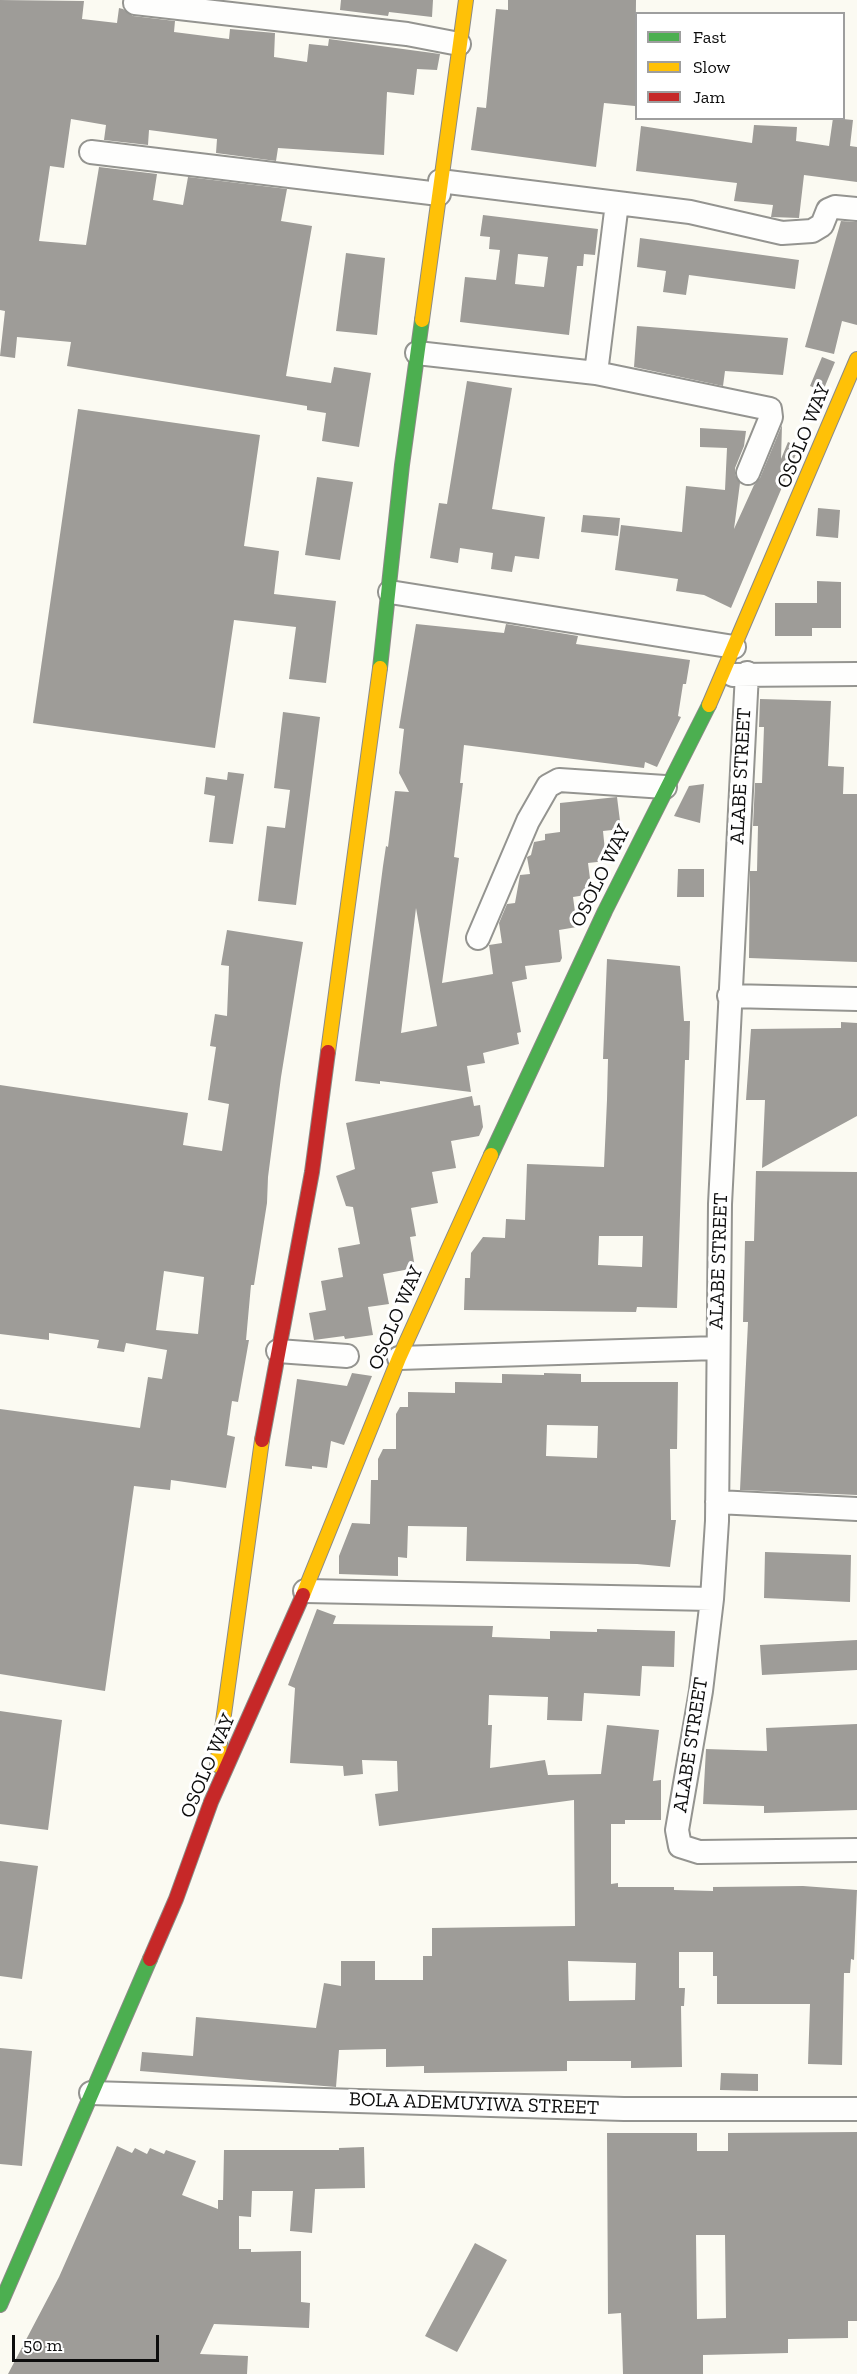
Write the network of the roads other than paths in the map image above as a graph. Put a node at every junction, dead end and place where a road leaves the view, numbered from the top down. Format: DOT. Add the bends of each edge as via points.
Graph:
graph roads {
  1 [pos="466,0"];
  2 [pos="135,3"];
  3 [pos="459,44"];
  4 [pos="91,152"];
  5 [pos="440,188"];
  6 [pos="617,203"];
  7 [pos="857,209"];
  8 [pos="417,353"];
  9 [pos="857,359"];
  10 [pos="596,373"];
  11 [pos="747,473"];
  12 [pos="390,592"];
  13 [pos="734,647"];
  14 [pos="747,674"];
  15 [pos="857,674"];
  16 [pos="723,676"];
  17 [pos="665,787"];
  18 [pos="478,938"];
  19 [pos="729,996"];
  20 [pos="857,999"];
  21 [pos="717,1348"];
  22 [pos="278,1351"];
  23 [pos="347,1356"];
  24 [pos="399,1358"];
  25 [pos="717,1502"];
  26 [pos="857,1509"];
  27 [pos="305,1591"];
  28 [pos="712,1599"];
  29 [pos="211,1802"];
  30 [pos="857,1850"];
  31 [pos="91,2093"];
  32 [pos="857,2109"];
  33 [pos="0,2305"];
  1 -- 3 [label="main road"];
  2 -- 3 [label="street" via="407,34"];
  3 -- 5 [label="main road"];
  4 -- 5 [label="street"];
  5 -- 6 [label="street"];
  5 -- 8 [label="main road"];
  6 -- 7 [label="street" via="690,212 782,233 812,231 822,225 828,210 835,207"];
  6 -- 10 [label="street"];
  8 -- 10 [label="street"];
  8 -- 12 [label="main road"];
  9 -- 13 [label="main road, OSOLO WAY"];
  10 -- 11 [label="street" via="770,409 771,417"];
  12 -- 13 [label="street"];
  12 -- 22 [label="main road" via="312,1172"];
  13 -- 16 [label="main road, OSOLO WAY"];
  14 -- 15 [label="street"];
  14 -- 16 [label="street"];
  14 -- 19 [label="street, ALABE STREET"];
  16 -- 17 [label="main road, OSOLO WAY"];
  17 -- 18 [label="street" via="559,780 548,786 528,821"];
  17 -- 24 [label="main road, OSOLO WAY"];
  19 -- 20 [label="street"];
  19 -- 21 [label="street, ALABE STREET"];
  21 -- 24 [label="street"];
  21 -- 25 [label="street, ALABE STREET"];
  22 -- 23 [label="street"];
  22 -- 29 [label="main road" via="266,1411"];
  24 -- 27 [label="main road, OSOLO WAY"];
  25 -- 26 [label="street"];
  25 -- 28 [label="street, ALABE STREET"];
  27 -- 28 [label="street"];
  27 -- 29 [label="main road, OSOLO WAY"];
  28 -- 30 [label="street, ALABE STREET" via="677,1830 680,1846 699,1852"];
  29 -- 31 [label="main road, OSOLO WAY" via="176,1899"];
  31 -- 32 [label="street, BOLA ADEMUYIWA STREET" via="624,2109"];
  31 -- 33 [label="main road, OSOLO WAY"];
}
